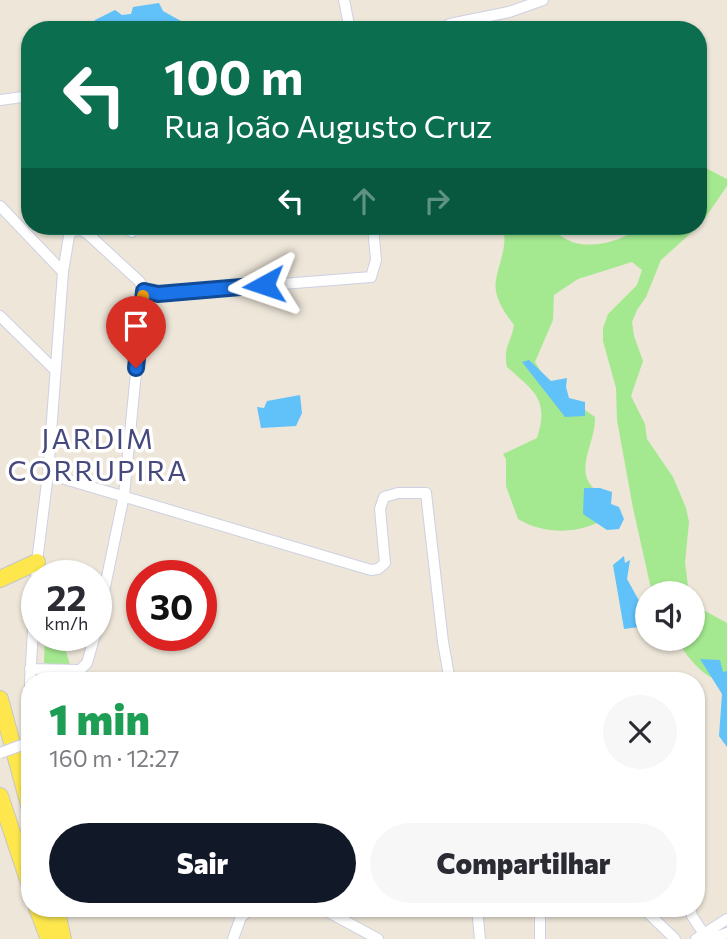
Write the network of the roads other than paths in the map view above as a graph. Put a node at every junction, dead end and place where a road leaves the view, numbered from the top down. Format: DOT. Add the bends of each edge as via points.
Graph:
graph roads {
  1 [pos="344,0"];
  2 [pos="543,0"];
  3 [pos="348,21"];
  4 [pos="465,21"];
  5 [pos="21,97"];
  6 [pos="0,100"];
  7 [pos="0,206"];
  8 [pos="21,228"];
  9 [pos="28,235"];
  10 [pos="70,235"];
  11 [pos="89,235"];
  12 [pos="374,235"];
  13 [pos="63,272"];
  14 [pos="144,291"];
  15 [pos="0,316"];
  16 [pos="54,369"];
  17 [pos="48,474"];
  18 [pos="124,495"];
  19 [pos="37,560"];
  20 [pos="111,560"];
  21 [pos="21,569"];
  22 [pos="0,579"];
  23 [pos="31,651"];
  24 [pos="91,651"];
  25 [pos="30,669"];
  26 [pos="448,672"];
  27 [pos="0,699"];
  28 [pos="21,745"];
  29 [pos="0,753"];
  30 [pos="21,776"];
  31 [pos="0,796"];
  32 [pos="21,859"];
  33 [pos="40,917"];
  34 [pos="58,917"];
  35 [pos="242,917"];
  36 [pos="338,917"];
  37 [pos="478,917"];
  38 [pos="540,917"];
  39 [pos="652,917"];
  40 [pos="693,917"];
  41 [pos="727,919"];
  42 [pos="727,933"];
  43 [pos="704,937"];
  44 [pos="49,939"];
  45 [pos="62,939"];
  46 [pos="233,939"];
  47 [pos="378,939"];
  48 [pos="480,939"];
  49 [pos="540,939"];
  50 [pos="675,939"];
  1 -- 3 [label="street"];
  2 -- 4 [label="street"];
  5 -- 6 [label="street"];
  7 -- 8 [label="street"];
  9 -- 13 [label="street"];
  10 -- 13 [label="street"];
  11 -- 14 [label="street"];
  12 -- 14 [label="street" via="376,260 371,277 158,294"];
  13 -- 16 [label="street"];
  14 -- 18 [label="street"];
  15 -- 16 [label="street"];
  16 -- 17 [label="street"];
  17 -- 18 [label="street"];
  17 -- 19 [label="street"];
  18 -- 20 [label="street"];
  18 -- 26 [label="street" via="371,570 385,563 380,509 384,497 426,493"];
  21 -- 22 [label="main road"];
  23 -- 25 [label="street"];
  24 -- 25 [label="street" via="80,670"];
  27 -- 30 [label="main road"];
  28 -- 29 [label="street, bridge"];
  31 -- 32 [label="main road"];
  33 -- 44 [label="main road"];
  34 -- 45 [label="main road"];
  35 -- 46 [label="street"];
  36 -- 47 [label="street"];
  37 -- 48 [label="street"];
  38 -- 49 [label="street"];
  39 -- 50 [label="street"];
  40 -- 43 [label="street"];
  41 -- 43 [label="street"];
  42 -- 43 [label="street"];
}
